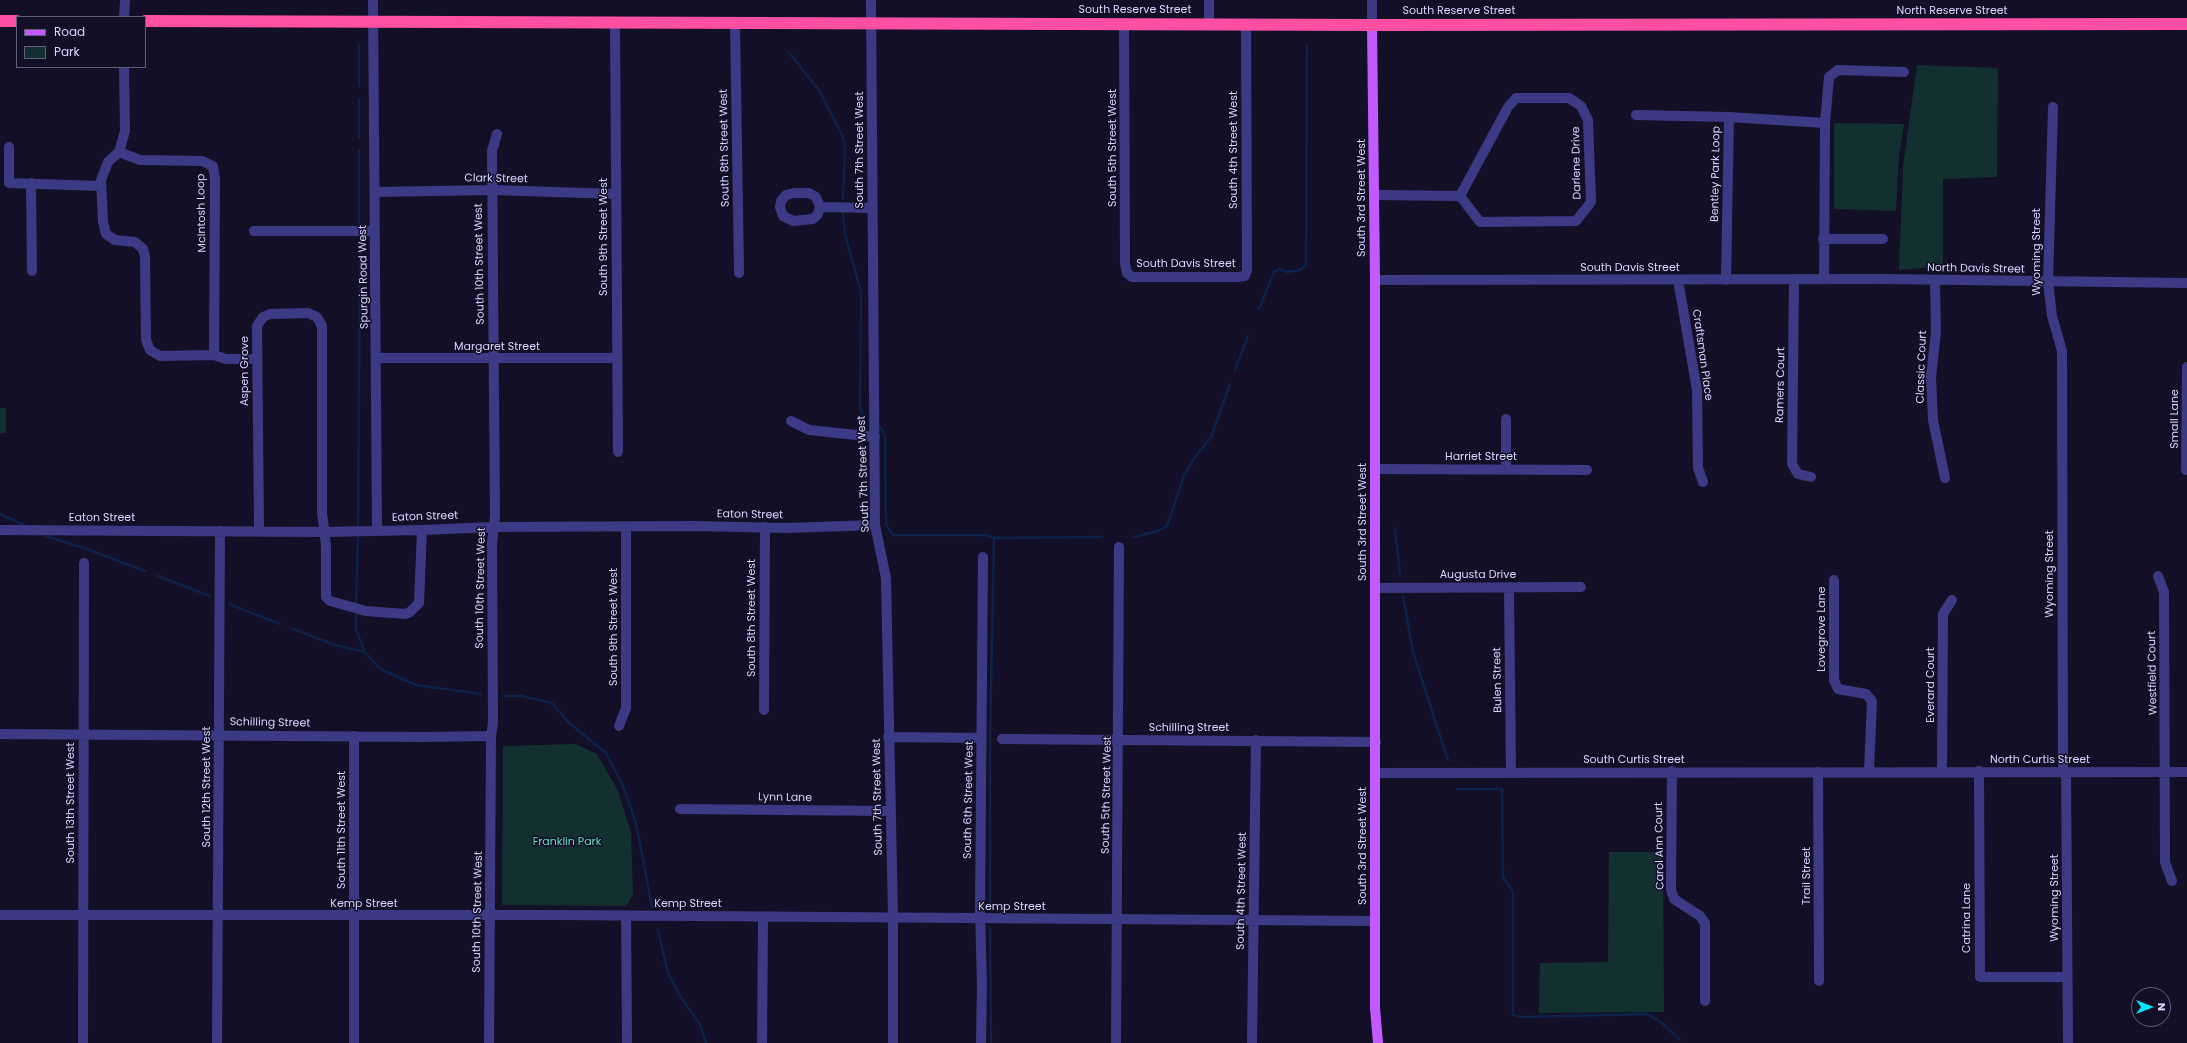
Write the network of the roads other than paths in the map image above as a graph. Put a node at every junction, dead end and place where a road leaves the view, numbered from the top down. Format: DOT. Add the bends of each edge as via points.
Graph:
graph roads {
  1 [pos="125,0"];
  2 [pos="373,0"];
  3 [pos="871,0"];
  4 [pos="1209,0"];
  5 [pos="1372,0"];
  6 [pos="124,16"];
  7 [pos="0,21"];
  8 [pos="16,21"];
  9 [pos="146,21"];
  10 [pos="373,22"];
  11 [pos="615,22"];
  12 [pos="735,22"];
  13 [pos="871,22"];
  14 [pos="1124,23"];
  15 [pos="1209,24"];
  16 [pos="1246,24"];
  17 [pos="1716,24"];
  18 [pos="2187,24"];
  19 [pos="1372,25"];
  20 [pos="124,68"];
  21 [pos="1904,72"];
  22 [pos="2053,107"];
  23 [pos="1636,115"];
  24 [pos="1729,117"];
  25 [pos="1825,123"];
  26 [pos="497,134"];
  27 [pos="9,147"];
  28 [pos="119,152"];
  29 [pos="31,183"];
  30 [pos="101,186"];
  31 [pos="492,190"];
  32 [pos="375,192"];
  33 [pos="616,194"];
  34 [pos="1374,195"];
  35 [pos="1460,196"];
  36 [pos="820,207"];
  37 [pos="873,208"];
  38 [pos="375,231"];
  39 [pos="254,232"];
  40 [pos="1823,239"];
  41 [pos="1883,239"];
  42 [pos="32,271"];
  43 [pos="739,274"];
  44 [pos="1127,274"];
  45 [pos="1245,276"];
  46 [pos="1824,279"];
  47 [pos="1884,279"];
  48 [pos="1375,280"];
  49 [pos="1678,280"];
  50 [pos="1726,280"];
  51 [pos="1794,280"];
  52 [pos="1935,280"];
  53 [pos="2048,282"];
  54 [pos="2187,283"];
  55 [pos="214,355"];
  56 [pos="377,358"];
  57 [pos="617,358"];
  58 [pos="251,359"];
  59 [pos="494,359"];
  60 [pos="2187,368"];
  61 [pos="1506,419"];
  62 [pos="791,421"];
  63 [pos="875,437"];
  64 [pos="618,452"];
  65 [pos="1374,469"];
  66 [pos="1506,470"];
  67 [pos="1588,470"];
  68 [pos="2186,470"];
  69 [pos="1811,477"];
  70 [pos="1945,478"];
  71 [pos="1702,482"];
  72 [pos="875,525"];
  73 [pos="494,527"];
  74 [pos="626,527"];
  75 [pos="765,527"];
  76 [pos="0,530"];
  77 [pos="422,530"];
  78 [pos="220,531"];
  79 [pos="259,531"];
  80 [pos="377,531"];
  81 [pos="323,532"];
  82 [pos="1119,546"];
  83 [pos="983,557"];
  84 [pos="84,563"];
  85 [pos="2158,576"];
  86 [pos="1834,580"];
  87 [pos="1509,587"];
  88 [pos="1581,587"];
  89 [pos="1376,588"];
  90 [pos="1952,600"];
  91 [pos="764,710"];
  92 [pos="619,726"];
  93 [pos="0,734"];
  94 [pos="83,734"];
  95 [pos="219,734"];
  96 [pos="354,736"];
  97 [pos="491,736"];
  98 [pos="888,737"];
  99 [pos="981,738"];
  100 [pos="1002,738"];
  101 [pos="1119,740"];
  102 [pos="1256,740"];
  103 [pos="1376,742"];
  104 [pos="1672,771"];
  105 [pos="1869,771"];
  106 [pos="1892,771"];
  107 [pos="1942,771"];
  108 [pos="1979,771"];
  109 [pos="1511,772"];
  110 [pos="1818,772"];
  111 [pos="2063,772"];
  112 [pos="2165,772"];
  113 [pos="2187,772"];
  114 [pos="1375,773"];
  115 [pos="680,809"];
  116 [pos="890,811"];
  117 [pos="2172,881"];
  118 [pos="0,915"];
  119 [pos="219,915"];
  120 [pos="83,916"];
  121 [pos="353,916"];
  122 [pos="490,916"];
  123 [pos="626,916"];
  124 [pos="763,916"];
  125 [pos="893,918"];
  126 [pos="1118,918"];
  127 [pos="980,919"];
  128 [pos="1254,919"];
  129 [pos="1375,921"];
  130 [pos="2067,978"];
  131 [pos="1819,981"];
  132 [pos="1705,1001"];
  133 [pos="83,1043"];
  134 [pos="217,1043"];
  135 [pos="354,1043"];
  136 [pos="489,1043"];
  137 [pos="627,1043"];
  138 [pos="762,1043"];
  139 [pos="893,1043"];
  140 [pos="981,1043"];
  141 [pos="1116,1043"];
  142 [pos="1252,1043"];
  143 [pos="1378,1043"];
  144 [pos="2068,1043"];
  1 -- 6 [label="street"];
  2 -- 10 [label="street, Spurgin Road West"];
  3 -- 13 [label="street, South 7th Street West"];
  4 -- 15 [label="street"];
  5 -- 19 [label="street, South 3rd Street West"];
  7 -- 8 [label="highway"];
  9 -- 10 [label="highway, South Reserve Street"];
  10 -- 11 [label="highway, South Reserve Street"];
  10 -- 32 [label="street, Spurgin Road West"];
  11 -- 12 [label="highway, South Reserve Street"];
  11 -- 33 [label="street, South 9th Street West"];
  12 -- 13 [label="highway, South Reserve Street"];
  12 -- 43 [label="street, South 8th Street West"];
  13 -- 14 [label="highway, South Reserve Street"];
  13 -- 37 [label="street, South 7th Street West"];
  14 -- 15 [label="highway, South Reserve Street"];
  14 -- 44 [label="street, South 5th Street West"];
  15 -- 16 [label="highway, South Reserve Street"];
  16 -- 19 [label="highway, South Reserve Street"];
  16 -- 45 [label="street, South 4th Street West"];
  17 -- 18 [label="highway, North Reserve Street"];
  17 -- 19 [label="highway, South Reserve Street"];
  19 -- 34 [label="main road, South 3rd Street West"];
  20 -- 28 [label="street" via="125,131"];
  21 -- 25 [label="street" via="1838,70 1829,77"];
  22 -- 53 [label="street, Wyoming Street"];
  23 -- 24 [label="street"];
  24 -- 25 [label="street, Bentley Park Loop"];
  24 -- 50 [label="street, Bentley Park Loop"];
  25 -- 40 [label="street"];
  26 -- 31 [label="street, South 10th Street West" via="492,151"];
  27 -- 29 [label="street" via="9,183"];
  28 -- 30 [label="street" via="108,162"];
  28 -- 55 [label="street, McIntosh Loop" via="140,160 202,161 213,166"];
  29 -- 30 [label="street"];
  29 -- 42 [label="street"];
  30 -- 55 [label="street" via="102,222 106,234 115,240 136,242 143,249 146,340 150,350 160,356"];
  31 -- 32 [label="street, Clark Street"];
  31 -- 33 [label="street, Clark Street"];
  31 -- 59 [label="street, South 10th Street West"];
  32 -- 38 [label="street, Spurgin Road West"];
  33 -- 57 [label="street, South 9th Street West"];
  34 -- 35 [label="street"];
  34 -- 48 [label="main road, South 3rd Street West"];
  35 -- 35 [label="street, Darlene Drive" via="1480,222 1576,221 1591,202 1588,120 1581,106 1569,98 1516,98 1508,107"];
  36 -- 37 [label="street"];
  37 -- 63 [label="street, South 7th Street West"];
  38 -- 39 [label="street"];
  38 -- 56 [label="street, Spurgin Road West"];
  40 -- 41 [label="street"];
  40 -- 46 [label="street"];
  44 -- 45 [label="street, South Davis Street" via="1132,277"];
  46 -- 47 [label="street, South Davis Street"];
  46 -- 51 [label="street, South Davis Street"];
  47 -- 52 [label="street, North Davis Street"];
  48 -- 49 [label="street, South Davis Street"];
  48 -- 65 [label="main road, South 3rd Street West"];
  49 -- 50 [label="street, South Davis Street"];
  49 -- 71 [label="street, Craftsman Place" via="1697,390 1698,468"];
  50 -- 51 [label="street, South Davis Street"];
  51 -- 69 [label="street, Ramers Court" via="1792,464 1798,474"];
  52 -- 53 [label="street, North Davis Street"];
  52 -- 70 [label="street, Classic Court" via="1936,332 1931,377 1933,420"];
  53 -- 54 [label="street, North Davis Street"];
  53 -- 111 [label="street, Wyoming Street" via="2052,316 2062,351"];
  55 -- 58 [label="street" via="226,359"];
  56 -- 59 [label="street, Margaret Street"];
  56 -- 80 [label="street, Spurgin Road West"];
  57 -- 59 [label="street, Margaret Street"];
  57 -- 64 [label="street, South 9th Street West"];
  59 -- 73 [label="street, South 10th Street West"];
  60 -- 68 [label="street, Small Lane"];
  61 -- 66 [label="street"];
  62 -- 63 [label="street" via="809,430"];
  63 -- 72 [label="street, South 7th Street West"];
  65 -- 66 [label="street, Harriet Street"];
  65 -- 89 [label="main road, South 3rd Street West"];
  66 -- 67 [label="street, Harriet Street"];
  72 -- 75 [label="street, Eaton Street"];
  72 -- 98 [label="street, South 7th Street West" via="886,578"];
  73 -- 74 [label="street, Eaton Street"];
  73 -- 77 [label="street, Eaton Street"];
  73 -- 97 [label="street, South 10th Street West"];
  74 -- 75 [label="street, Eaton Street"];
  74 -- 92 [label="street, South 9th Street West" via="626,708"];
  75 -- 91 [label="street, South 8th Street West"];
  76 -- 78 [label="street, Eaton Street"];
  77 -- 80 [label="street, Eaton Street"];
  77 -- 81 [label="street, Aspen Grove" via="420,603 405,614 366,612 330,601 326,597 326,545"];
  78 -- 79 [label="street, Eaton Street"];
  78 -- 95 [label="street, South 12th Street West"];
  79 -- 81 [label="street, Eaton Street"];
  79 -- 81 [label="street, Aspen Grove" via="257,326 263,317 270,314 308,313 317,317 322,326"];
  80 -- 81 [label="street, Eaton Street"];
  82 -- 101 [label="street, South 5th Street West"];
  83 -- 99 [label="street, South 6th Street West"];
  84 -- 94 [label="street, South 13th Street West"];
  85 -- 112 [label="street, Westfield Court" via="2164,592"];
  86 -- 105 [label="street, Lovegrove Lane" via="1834,680 1838,689 1866,694 1872,701"];
  87 -- 88 [label="street, Augusta Drive"];
  87 -- 89 [label="street, Augusta Drive"];
  87 -- 109 [label="street, Bulen Street"];
  89 -- 103 [label="main road, South 3rd Street West"];
  90 -- 107 [label="street, Everard Court" via="1943,614"];
  93 -- 94 [label="street, Schilling Street"];
  94 -- 95 [label="street, Schilling Street"];
  94 -- 120 [label="street, South 13th Street West"];
  95 -- 96 [label="street, Schilling Street"];
  95 -- 119 [label="street, South 12th Street West"];
  96 -- 97 [label="street, Schilling Street"];
  96 -- 121 [label="street, South 11th Street West"];
  97 -- 122 [label="street, South 10th Street West"];
  98 -- 99 [label="street"];
  98 -- 116 [label="street, South 7th Street West"];
  99 -- 127 [label="street, South 6th Street West"];
  100 -- 101 [label="street, Schilling Street"];
  101 -- 102 [label="street, Schilling Street"];
  101 -- 126 [label="street, South 5th Street West"];
  102 -- 103 [label="street, Schilling Street"];
  102 -- 128 [label="street, South 4th Street West"];
  103 -- 114 [label="main road, South 3rd Street West"];
  104 -- 109 [label="street, South Curtis Street"];
  104 -- 110 [label="street, South Curtis Street"];
  104 -- 132 [label="street, Carol Ann Court" via="1671,890 1674,899 1700,916 1705,923"];
  105 -- 106 [label="street, South Curtis Street"];
  105 -- 110 [label="street, South Curtis Street"];
  106 -- 107 [label="street, North Curtis Street"];
  107 -- 108 [label="street, North Curtis Street"];
  108 -- 111 [label="street, North Curtis Street"];
  108 -- 130 [label="street, Catrina Lane" via="1980,977"];
  109 -- 114 [label="street, South Curtis Street"];
  110 -- 131 [label="street, Trail Street"];
  111 -- 112 [label="street, North Curtis Street"];
  111 -- 130 [label="street, Wyoming Street" via="2066,777"];
  112 -- 113 [label="street, North Curtis Street"];
  112 -- 117 [label="street, Westfield Court" via="2165,866"];
  114 -- 129 [label="main road, South 3rd Street West"];
  115 -- 116 [label="street, Lynn Lane"];
  116 -- 125 [label="street, South 7th Street West"];
  118 -- 120 [label="street, Kemp Street"];
  119 -- 120 [label="street, Kemp Street"];
  119 -- 121 [label="street, Kemp Street"];
  119 -- 134 [label="street, South 12th Street West"];
  120 -- 133 [label="street, South 13th Street West"];
  121 -- 122 [label="street, Kemp Street"];
  121 -- 135 [label="street, South 11th Street West"];
  122 -- 123 [label="street, Kemp Street"];
  122 -- 136 [label="street, South 10th Street West"];
  123 -- 124 [label="street, Kemp Street"];
  123 -- 137 [label="street"];
  124 -- 125 [label="street, Kemp Street"];
  124 -- 138 [label="street"];
  125 -- 127 [label="street, Kemp Street"];
  125 -- 139 [label="street, South 7th Street West"];
  126 -- 127 [label="street, Kemp Street"];
  126 -- 128 [label="street, Kemp Street"];
  126 -- 141 [label="street, South 5th Street West"];
  127 -- 140 [label="street, South 6th Street West"];
  128 -- 129 [label="street, Kemp Street"];
  128 -- 142 [label="street, South 4th Street West"];
  129 -- 143 [label="main road, South 3rd Street West" via="1375,1008"];
  130 -- 144 [label="street, Wyoming Street"];
}
